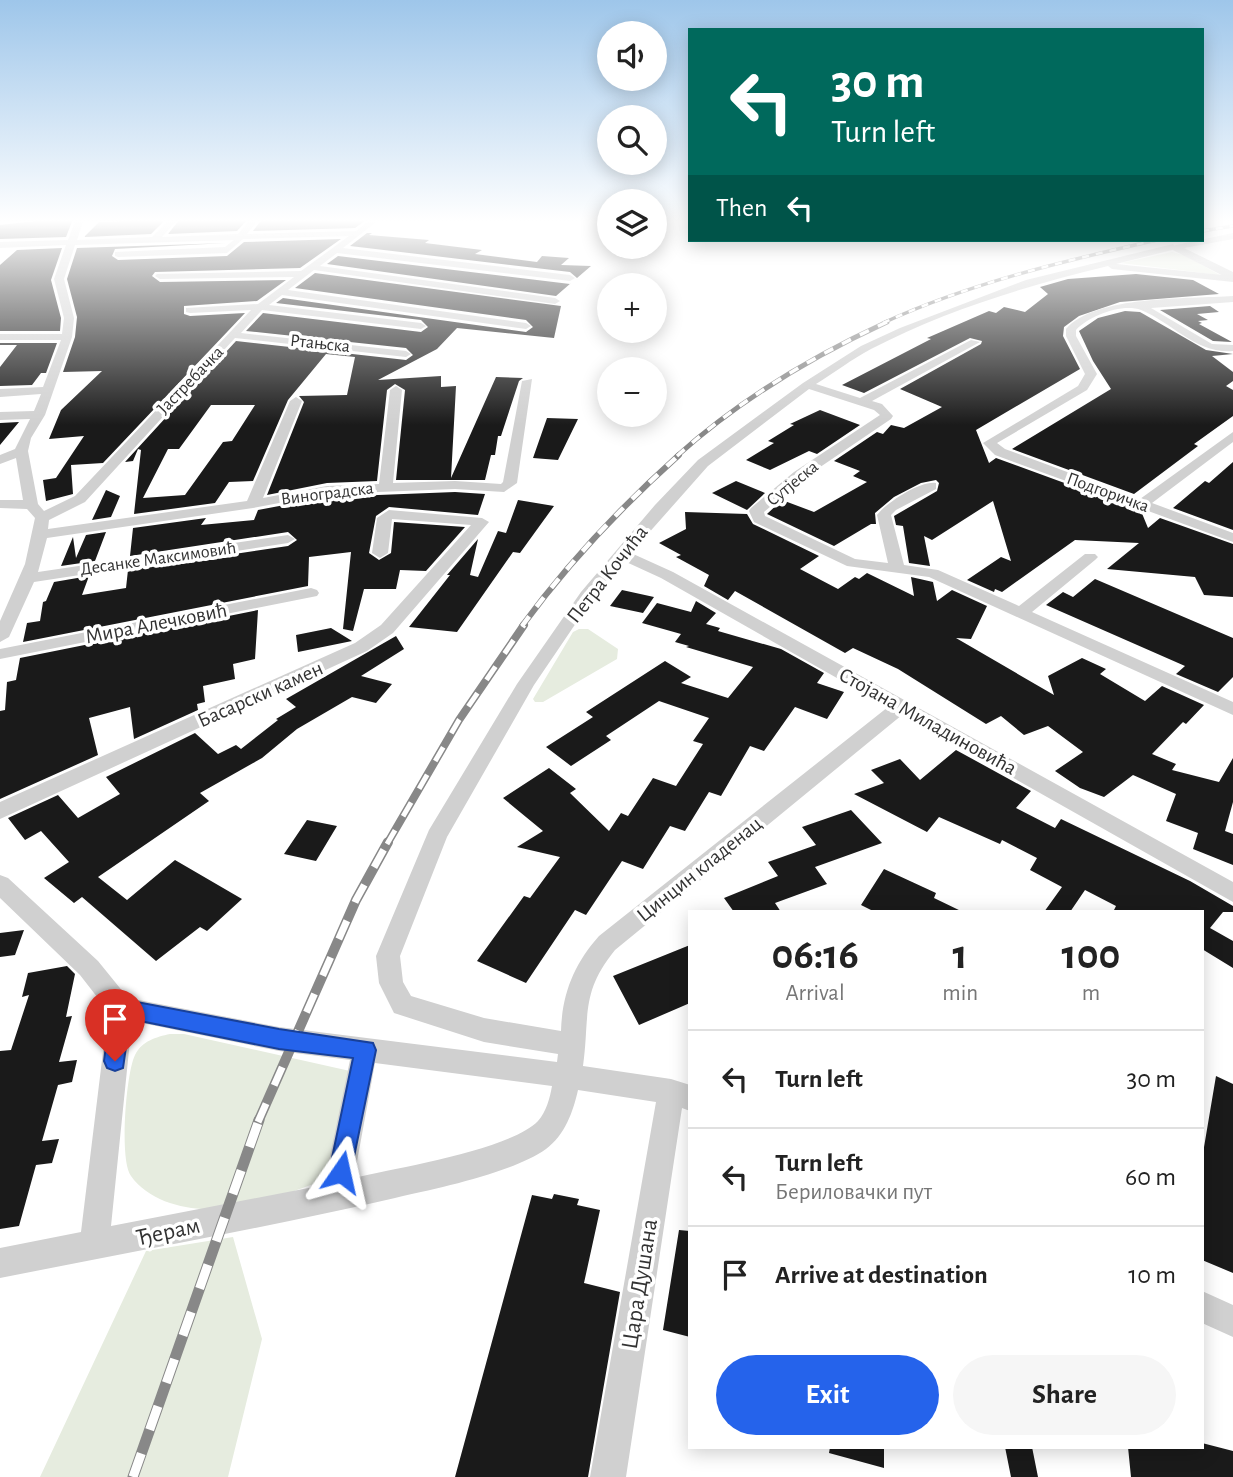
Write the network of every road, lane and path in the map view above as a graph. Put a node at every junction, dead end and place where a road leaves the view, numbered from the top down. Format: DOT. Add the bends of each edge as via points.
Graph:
graph roads {
  1 [pos="61,288"];
  2 [pos="286,288"];
  3 [pos="450,288"];
  4 [pos="1012,288"];
  5 [pos="281,292"];
  6 [pos="197,299"];
  7 [pos="1233,299"];
  8 [pos="1212,300"];
  9 [pos="555,301"];
  10 [pos="1141,306"];
  11 [pos="261,307"];
  12 [pos="1233,311"];
  13 [pos="526,326"];
  14 [pos="421,327"];
  15 [pos="234,335"];
  16 [pos="0,337"];
  17 [pos="67,337"];
  18 [pos="975,342"];
  19 [pos="1233,348"];
  20 [pos="406,354"];
  21 [pos="528,381"];
  22 [pos="807,385"];
  23 [pos="48,390"];
  24 [pos="396,390"];
  25 [pos="0,393"];
  26 [pos="296,401"];
  27 [pos="861,402"];
  28 [pos="39,415"];
  29 [pos="0,416"];
  30 [pos="1233,436"];
  31 [pos="21,451"];
  32 [pos="0,460"];
  33 [pos="931,485"];
  34 [pos="386,486"];
  35 [pos="0,504"];
  36 [pos="253,504"];
  37 [pos="1142,504"];
  38 [pos="38,519"];
  39 [pos="482,522"];
  40 [pos="1233,538"];
  41 [pos="288,539"];
  42 [pos="380,553"];
  43 [pos="621,554"];
  44 [pos="1090,557"];
  45 [pos="897,568"];
  46 [pos="28,578"];
  47 [pos="311,593"];
  48 [pos="1022,612"];
  49 [pos="0,637"];
  50 [pos="0,654"];
  51 [pos="901,706"];
  52 [pos="1232,708"];
  53 [pos="0,811"];
  54 [pos="0,884"];
  55 [pos="1233,892"];
  56 [pos="121,1008"];
  57 [pos="573,1045"];
  58 [pos="365,1050"];
  59 [pos="568,1076"];
  60 [pos="680,1095"];
  61 [pos="336,1197"];
  62 [pos="94,1246"];
  63 [pos="0,1264"];
  64 [pos="1204,1308"];
  65 [pos="1233,1321"];
  66 [pos="608,1477"];
  1 -- 17 [label="street" via="69,318"];
  2 -- 5 [label="street, Јастребачка"];
  3 -- 9 [label="street"];
  4 -- 22 [label="street, Петра Кочића" via="865,348"];
  5 -- 11 [label="street, Јастребачка"];
  5 -- 13 [label="street"];
  6 -- 11 [label="street" via="188,314"];
  7 -- 8 [label="street"];
  8 -- 10 [label="street"];
  8 -- 12 [label="street"];
  10 -- 19 [label="street" via="1210,347"];
  10 -- 37 [label="street, Подгоричка" via="1109,309 1079,321 1071,336 1090,374 1083,388 992,440 990,446"];
  11 -- 14 [label="street"];
  11 -- 15 [label="street, Јастребачка"];
  15 -- 20 [label="street, Ртањска"];
  15 -- 38 [label="street, Јастребачка" via="80,499"];
  16 -- 17 [label="street"];
  17 -- 23 [label="street"];
  18 -- 27 [label="street"];
  21 -- 34 [label="street, Виноградска" via="508,486"];
  22 -- 27 [label="street, Сутјеска"];
  22 -- 43 [label="street, Петра Кочића" via="703,463"];
  23 -- 25 [label="street"];
  23 -- 28 [label="street"];
  24 -- 34 [label="street"];
  26 -- 36 [label="street"];
  27 -- 45 [label="street, Сутјеска" via="883,411 886,417 799,475 755,514 852,564"];
  28 -- 29 [label="street"];
  28 -- 31 [label="street"];
  30 -- 37 [label="street"];
  31 -- 32 [label="street"];
  31 -- 38 [label="street"];
  33 -- 45 [label="street" via="884,514"];
  34 -- 36 [label="street, Виноградска" via="327,490"];
  35 -- 38 [label="street"];
  36 -- 38 [label="street, Виноградска"];
  37 -- 40 [label="street, Подгоричка"];
  38 -- 46 [label="street"];
  39 -- 42 [label="street" via="389,514 384,518"];
  39 -- 53 [label="street, Басарски камен" via="387,629 361,647"];
  41 -- 46 [label="street, Десанке Максимовић"];
  43 -- 51 [label="street, Стојана Миладиновића"];
  43 -- 57 [label="street, Петра Кочића" via="526,684 450,814 388,956 391,983 403,1005 484,1030"];
  44 -- 48 [label="street"];
  45 -- 48 [label="street, Сутјеска" via="932,573"];
  46 -- 49 [label="street"];
  47 -- 50 [label="street, Мира Алечковић"];
  48 -- 52 [label="street, Сутјеска"];
  51 -- 55 [label="street, Стојана Миладиновића"];
  51 -- 57 [label="street, Цинцин кладенац" via="607,943 579,988"];
  54 -- 56 [label="street" via="89,968"];
  56 -- 58 [label="street, Цара Душана" via="279,1039"];
  56 -- 62 [label="street"];
  57 -- 59 [label="street, Цинцин кладенац"];
  58 -- 59 [label="street, Цара Душана"];
  58 -- 61 [label="street"];
  59 -- 60 [label="street, Цара Душана"];
  59 -- 61 [label="street" via="554,1122 535,1142 498,1156"];
  60 -- 66 [label="street, Цара Душана"];
  61 -- 62 [label="street, Ђерам"];
  62 -- 63 [label="street, Ђерам"];
  64 -- 65 [label="street"];
}
